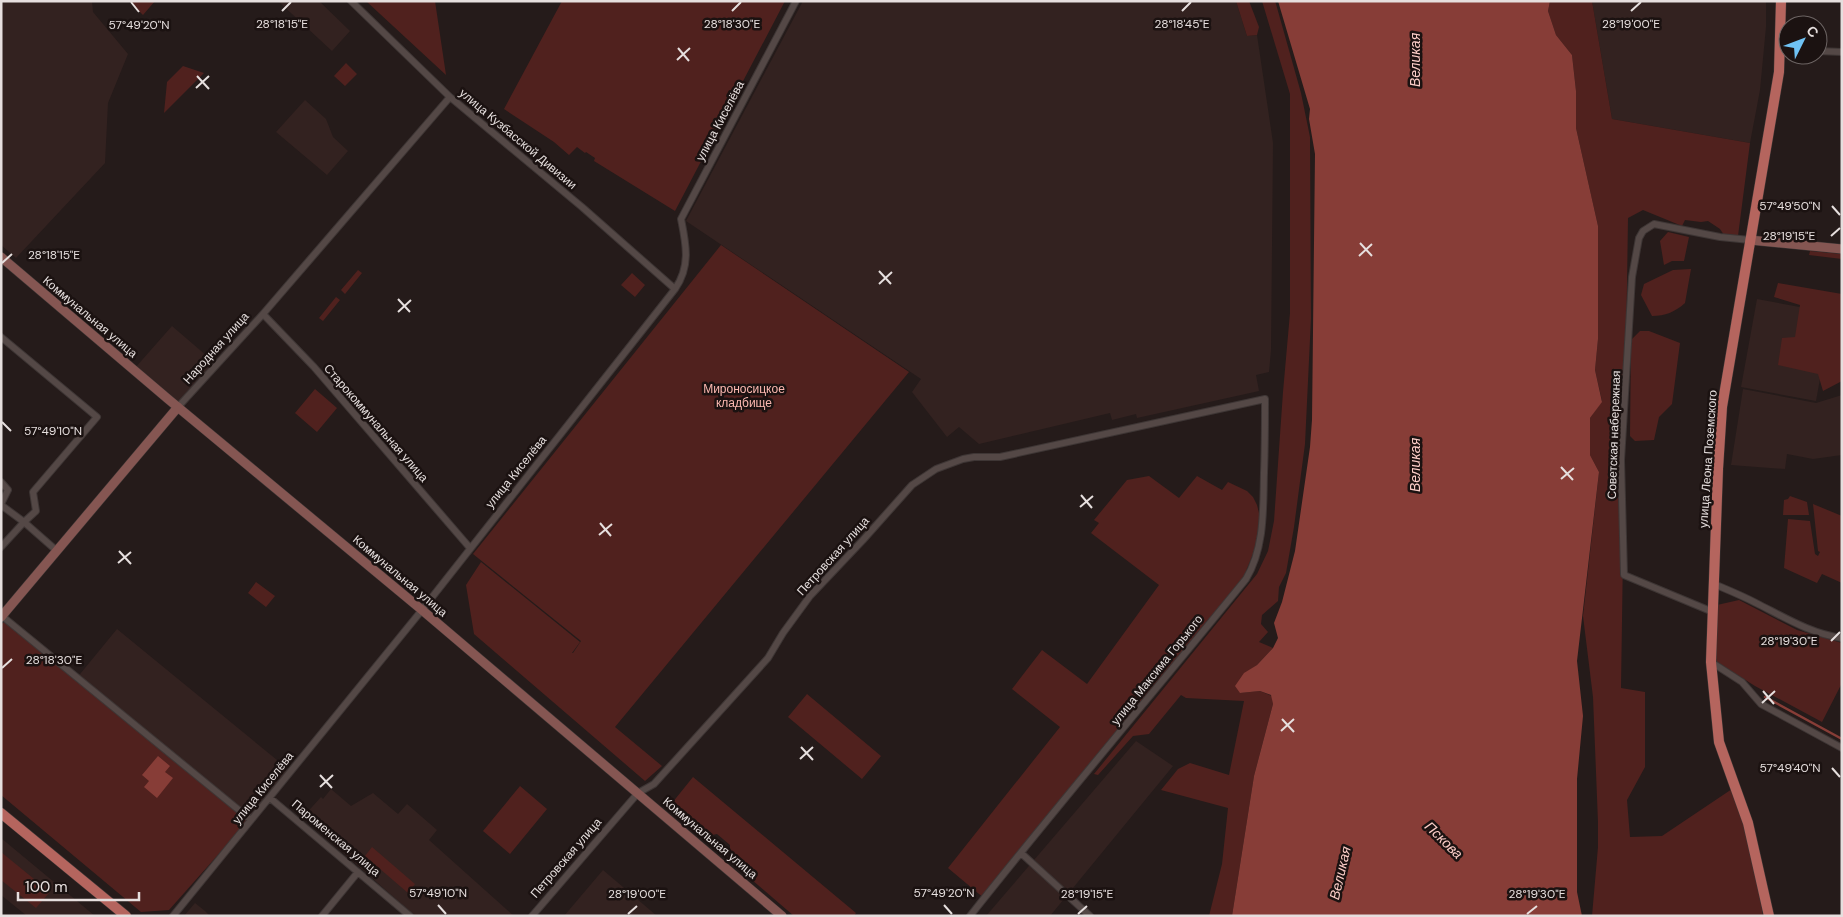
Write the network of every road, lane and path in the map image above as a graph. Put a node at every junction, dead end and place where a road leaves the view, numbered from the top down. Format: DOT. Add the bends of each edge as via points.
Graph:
graph roads {
  1 [pos="351,1"];
  2 [pos="796,1"];
  3 [pos="1781,1"];
  4 [pos="1782,15"];
  5 [pos="1828,51"];
  6 [pos="1842,52"];
  7 [pos="1781,65"];
  8 [pos="450,97"];
  9 [pos="1750,240"];
  10 [pos="1842,249"];
  11 [pos="1,258"];
  12 [pos="675,289"];
  13 [pos="263,314"];
  14 [pos="1,337"];
  15 [pos="1265,400"];
  16 [pos="178,408"];
  17 [pos="1,482"];
  18 [pos="1,504"];
  19 [pos="24,522"];
  20 [pos="1,547"];
  21 [pos="470,548"];
  22 [pos="57,550"];
  23 [pos="1714,584"];
  24 [pos="422,610"];
  25 [pos="1713,612"];
  26 [pos="2,617"];
  27 [pos="1842,638"];
  28 [pos="1712,662"];
  29 [pos="1842,748"];
  30 [pos="638,793"];
  31 [pos="270,798"];
  32 [pos="1,813"];
  33 [pos="251,820"];
  34 [pos="1021,852"];
  35 [pos="358,872"];
  36 [pos="126,916"];
  37 [pos="173,916"];
  38 [pos="322,916"];
  39 [pos="410,916"];
  40 [pos="532,916"];
  41 [pos="782,916"];
  42 [pos="970,916"];
  43 [pos="1090,916"];
  44 [pos="1769,916"];
  1 -- 8 [label="street, улица Кузбасской Дивизии"];
  2 -- 12 [label="street, улица Киселёва" via="681,219 687,247 686,262 683,276"];
  3 -- 4 [label="main road, улица Леона Поземского"];
  5 -- 6 [label="street"];
  7 -- 9 [label="main road, улица Леона Поземского"];
  8 -- 12 [label="street, улица Кузбасской Дивизии"];
  8 -- 13 [label="street, Народная улица"];
  9 -- 10 [label="main road"];
  9 -- 23 [label="main road, улица Леона Поземского" via="1722,408"];
  9 -- 25 [label="street, Советская набережная" via="1654,224 1639,238 1632,277 1621,460 1624,575"];
  11 -- 16 [label="main road, Коммунальная улица"];
  12 -- 21 [label="street, улица Киселёва"];
  13 -- 16 [label="street, Народная улица"];
  13 -- 21 [label="street, Старокоммунальная улица"];
  14 -- 19 [label="street" via="97,417 33,492 36,511"];
  15 -- 30 [label="street, Петровская улица" via="1000,457 963,459 936,469 912,485 810,596 768,658 737,693 654,784"];
  15 -- 34 [label="street, улица Максима Горького" via="1262,525 1252,569"];
  16 -- 22 [label="main road, Народная улица"];
  16 -- 24 [label="main road, Коммунальная улица"];
  17 -- 18 [label="street" via="8,490"];
  18 -- 19 [label="street"];
  19 -- 20 [label="street"];
  19 -- 22 [label="street"];
  21 -- 24 [label="street, улица Киселёва"];
  22 -- 26 [label="main road, Народная улица"];
  23 -- 25 [label="main road, улица Леона Поземского"];
  23 -- 27 [label="street" via="1798,624"];
  24 -- 30 [label="main road, Коммунальная улица"];
  24 -- 31 [label="street, улица Киселёва"];
  25 -- 28 [label="main road, улица Леона Поземского"];
  26 -- 33 [label="street"];
  28 -- 29 [label="street" via="1742,682 1761,704"];
  28 -- 44 [label="main road, улица Леона Поземского" via="1719,742 1748,824"];
  30 -- 40 [label="street, Петровская улица"];
  30 -- 41 [label="main road, Коммунальная улица"];
  31 -- 33 [label="street, улица Киселёва"];
  31 -- 35 [label="street, Пароменская улица"];
  32 -- 36 [label="main road"];
  33 -- 37 [label="street, улица Киселёва"];
  34 -- 42 [label="street, улица Максима Горького"];
  34 -- 43 [label="street"];
  35 -- 38 [label="street"];
  35 -- 39 [label="street, Пароменская улица"];
}
